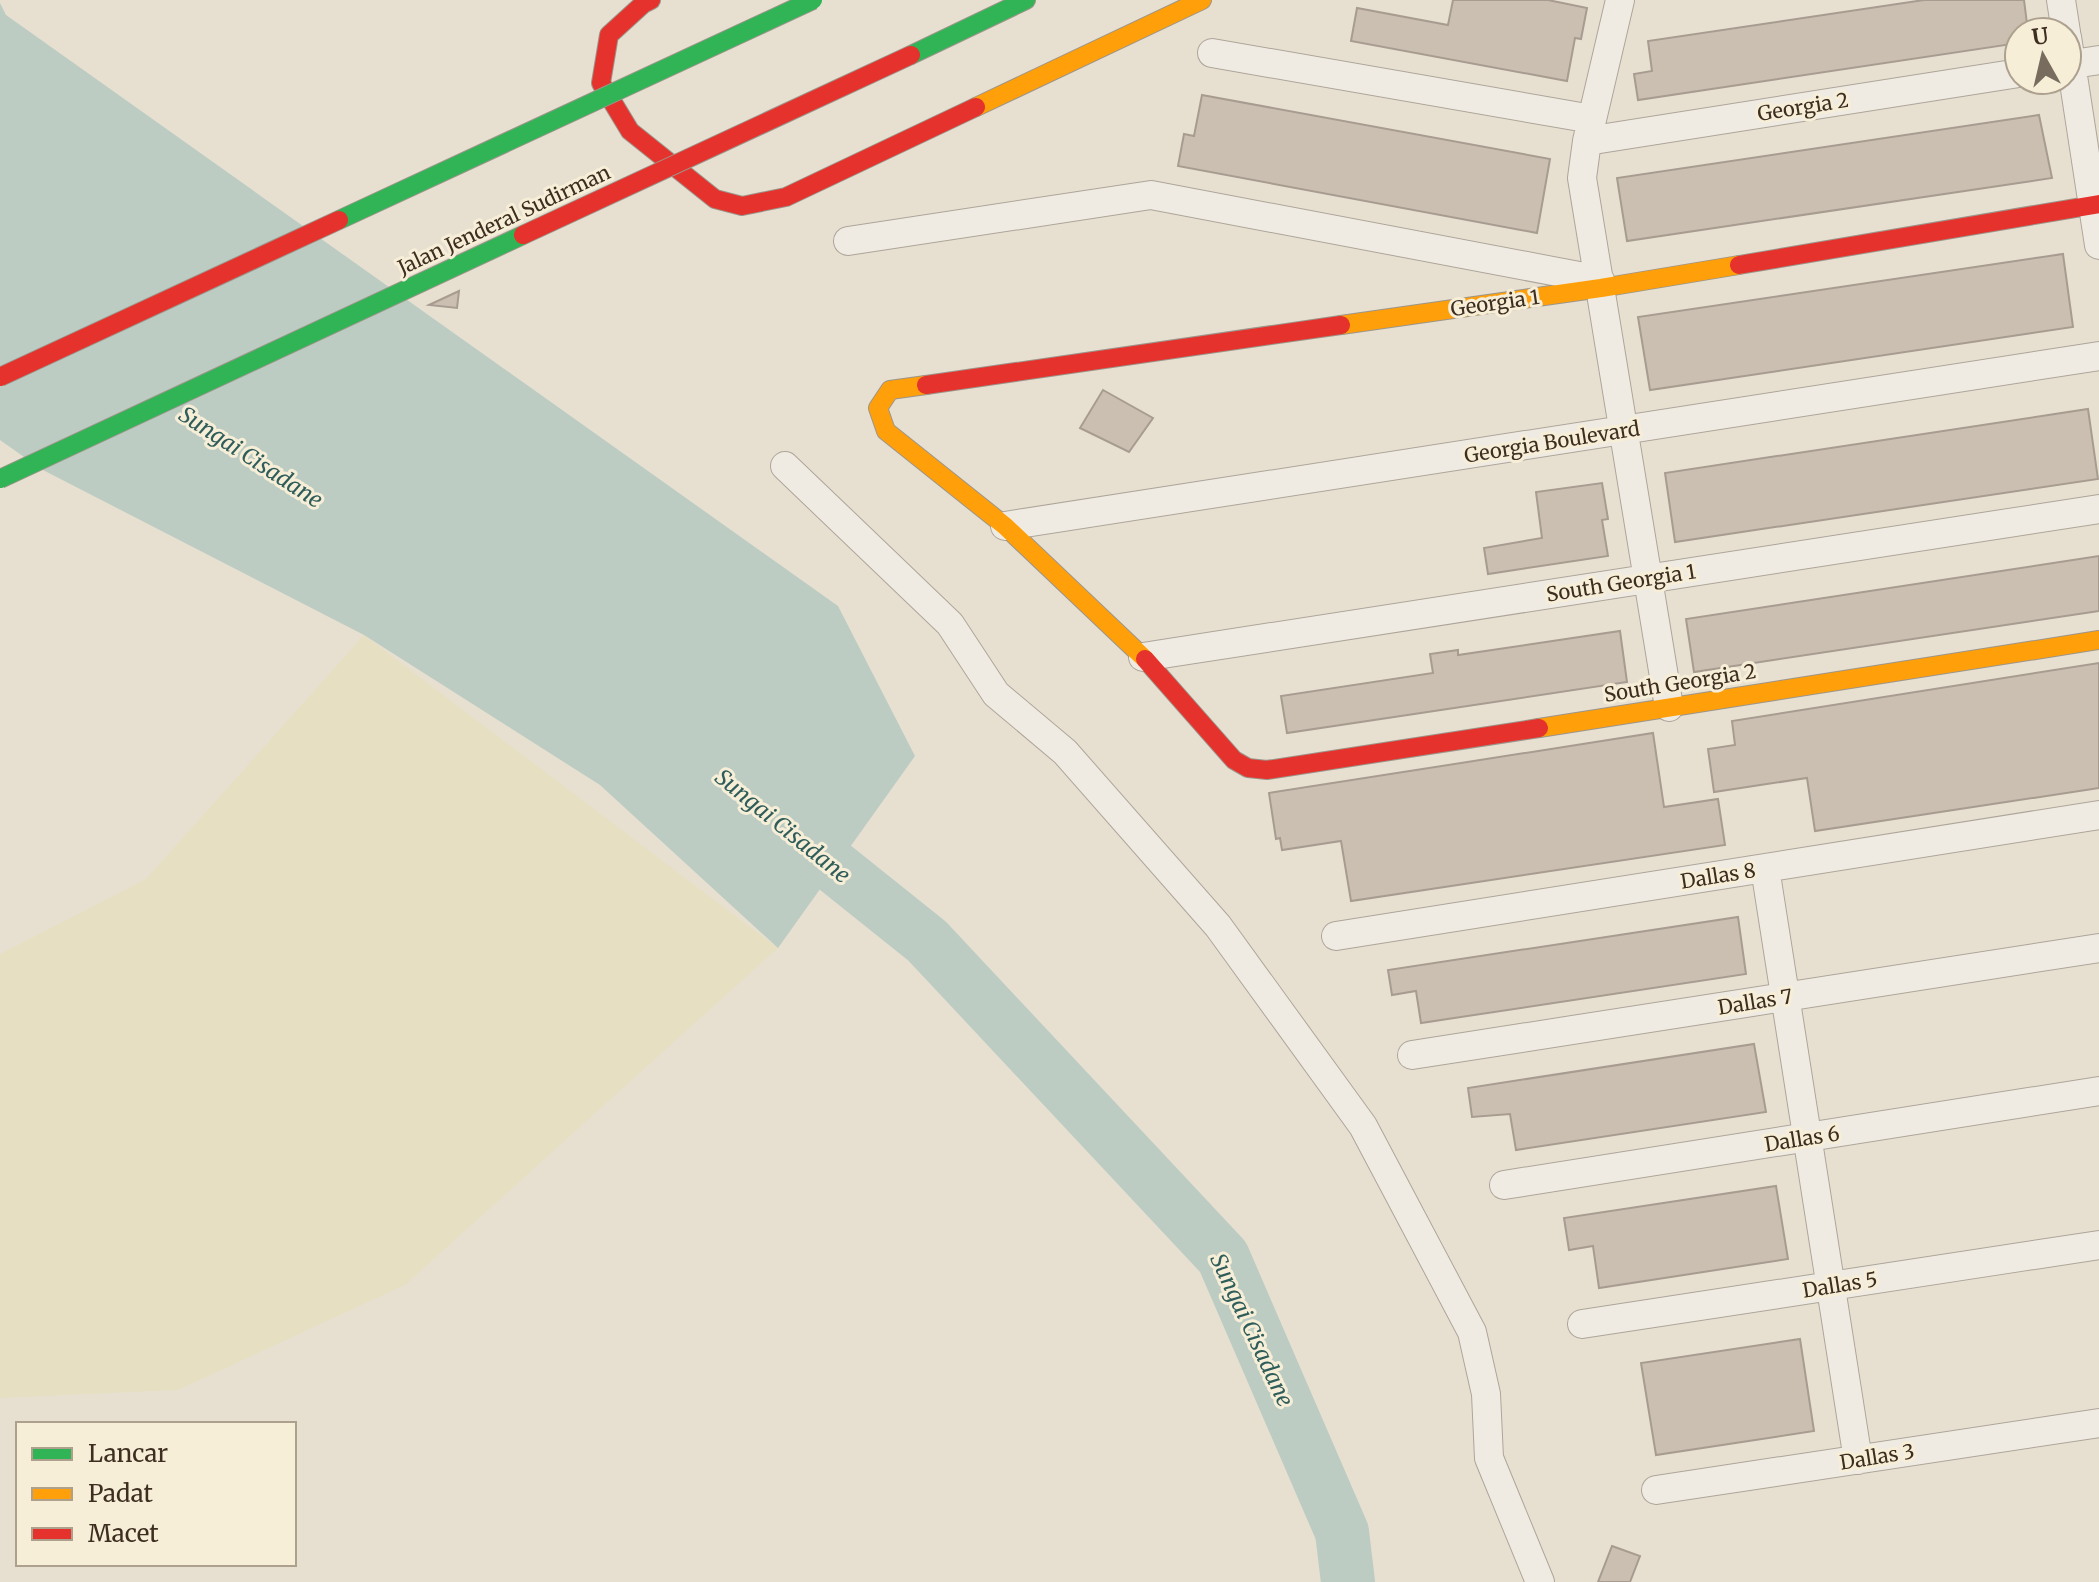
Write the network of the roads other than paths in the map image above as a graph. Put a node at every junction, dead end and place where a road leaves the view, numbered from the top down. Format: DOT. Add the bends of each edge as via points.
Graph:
graph roads {
  1 [pos="651,0"];
  2 [pos="813,0"];
  3 [pos="1026,0"];
  4 [pos="1202,0"];
  5 [pos="1623,0"];
  6 [pos="1212,53"];
  7 [pos="2003,75"];
  8 [pos="2076,96"];
  9 [pos="1589,130"];
  10 [pos="2096,204"];
  11 [pos="848,241"];
  12 [pos="2099,245"];
  13 [pos="1600,284"];
  14 [pos="2099,356"];
  15 [pos="0,377"];
  16 [pos="1624,431"];
  17 [pos="785,466"];
  18 [pos="0,479"];
  19 [pos="2099,509"];
  20 [pos="1005,526"];
  21 [pos="1648,579"];
  22 [pos="2099,640"];
  23 [pos="1143,657"];
  24 [pos="1669,707"];
  25 [pos="2099,815"];
  26 [pos="1765,868"];
  27 [pos="1336,936"];
  28 [pos="2099,948"];
  29 [pos="1785,997"];
  30 [pos="1412,1055"];
  31 [pos="2099,1091"];
  32 [pos="1808,1138"];
  33 [pos="1504,1185"];
  34 [pos="2099,1245"];
  35 [pos="1831,1286"];
  36 [pos="1582,1324"];
  37 [pos="2099,1423"];
  38 [pos="1858,1460"];
  39 [pos="1656,1490"];
  40 [pos="1540,1582"];
  1 -- 4 [label="main road" via="609,35 601,83 630,131 715,199 742,206 786,197"];
  2 -- 15 [label="main road, bridge"];
  3 -- 18 [label="main road, Jalan Jenderal Sudirman, bridge"];
  5 -- 9 [label="street"];
  6 -- 9 [label="street, Georgia 2"];
  7 -- 9 [label="street, Georgia 2"];
  8 -- 10 [label="street"];
  9 -- 13 [label="street" via="1582,178"];
  10 -- 12 [label="street"];
  10 -- 13 [label="main road, Georgia 1"];
  11 -- 13 [label="street, Georgia 1" via="1151,195"];
  13 -- 16 [label="street"];
  13 -- 20 [label="main road, Georgia 1" via="890,390 878,408 886,431"];
  14 -- 16 [label="street, Georgia Boulevard"];
  16 -- 20 [label="street, Georgia Boulevard"];
  16 -- 21 [label="street"];
  17 -- 40 [label="street" via="950,624 996,694 1065,752 1218,926 1363,1126 1472,1332 1486,1394 1489,1458"];
  19 -- 21 [label="street, South Georgia 1"];
  20 -- 23 [label="main road"];
  21 -- 23 [label="street, South Georgia 1"];
  21 -- 24 [label="street"];
  22 -- 24 [label="main road, South Georgia 2"];
  23 -- 24 [label="main road, South Georgia 2" via="1234,760 1267,770"];
  25 -- 26 [label="street, Dallas 8"];
  26 -- 27 [label="street, Dallas 8"];
  26 -- 29 [label="street"];
  28 -- 29 [label="street, Dallas 7"];
  29 -- 30 [label="street, Dallas 7"];
  29 -- 32 [label="street"];
  31 -- 32 [label="street, Dallas 6"];
  32 -- 33 [label="street, Dallas 6"];
  32 -- 35 [label="street"];
  34 -- 35 [label="street, Dallas 5"];
  35 -- 36 [label="street, Dallas 5"];
  35 -- 38 [label="street"];
  37 -- 38 [label="street, Dallas 3"];
  38 -- 39 [label="street, Dallas 3"];
}
